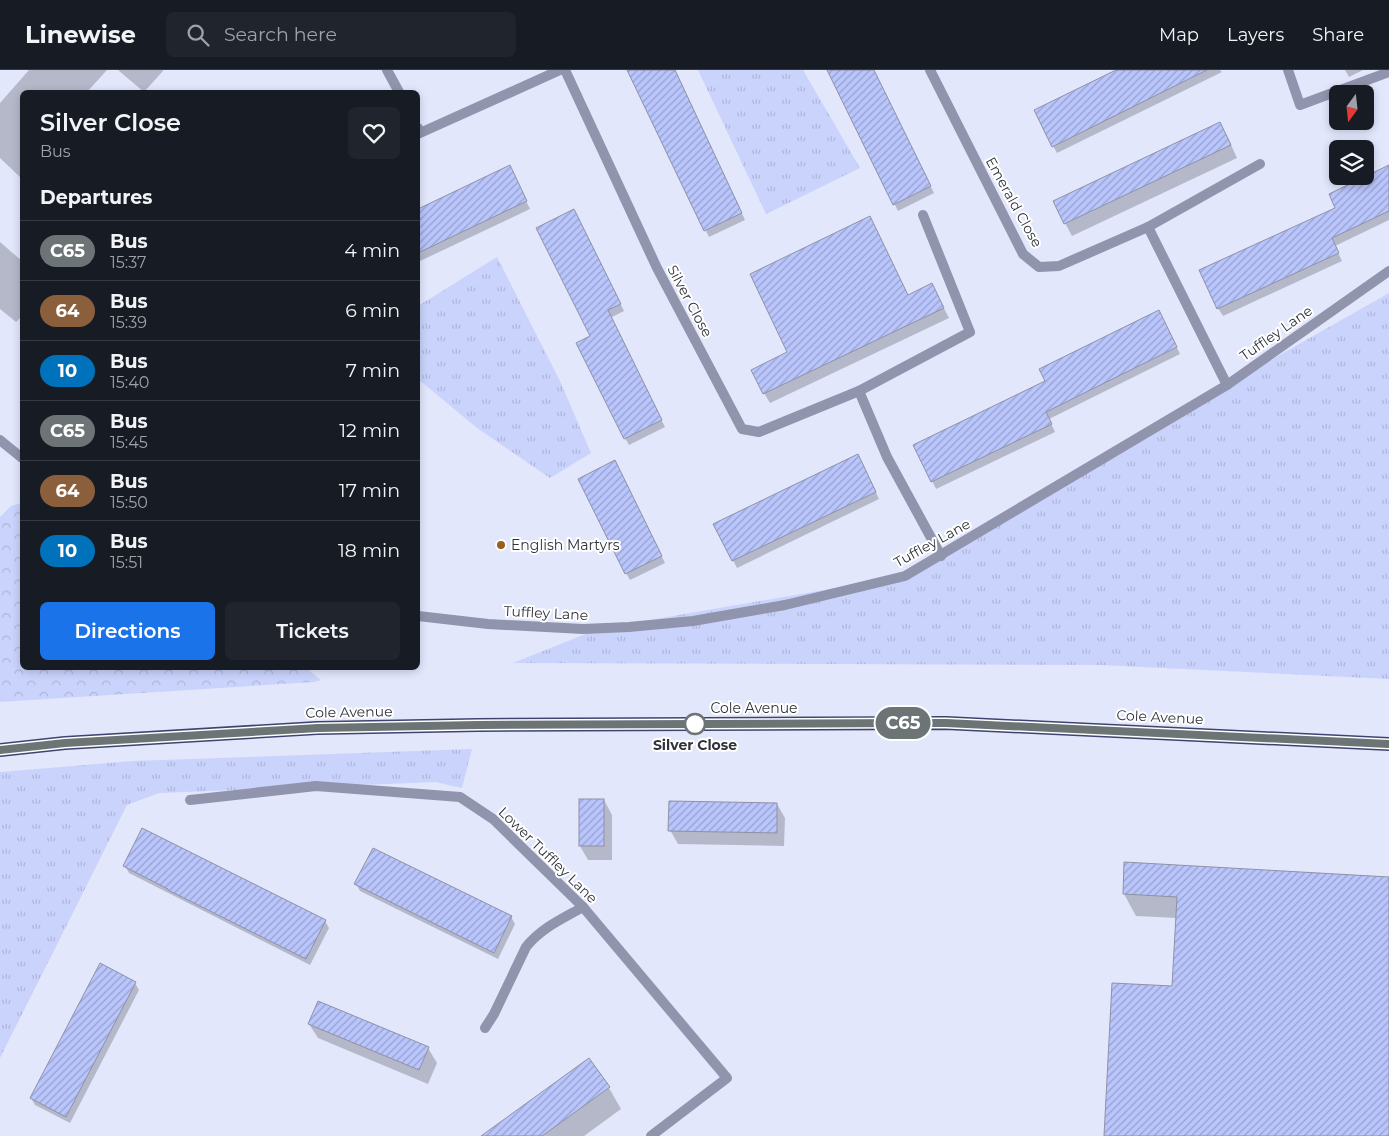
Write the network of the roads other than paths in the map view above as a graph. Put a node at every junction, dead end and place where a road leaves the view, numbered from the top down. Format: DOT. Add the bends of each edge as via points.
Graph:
graph roads {
  1 [pos="387,70"];
  2 [pos="560,70"];
  3 [pos="565,70"];
  4 [pos="930,70"];
  5 [pos="1288,70"];
  6 [pos="1389,72"];
  7 [pos="398,90"];
  8 [pos="420,133"];
  9 [pos="1260,164"];
  10 [pos="923,215"];
  11 [pos="1148,227"];
  12 [pos="1389,271"];
  13 [pos="1227,385"];
  14 [pos="859,391"];
  15 [pos="0,440"];
  16 [pos="20,456"];
  17 [pos="941,556"];
  18 [pos="420,616"];
  19 [pos="1389,744"];
  20 [pos="0,750"];
  21 [pos="190,800"];
  22 [pos="583,907"];
  23 [pos="485,1028"];
  24 [pos="651,1136"];
  1 -- 7 [label="street"];
  2 -- 8 [label="street"];
  3 -- 14 [label="street, Silver Close" via="657,268 742,429 760,432"];
  4 -- 11 [label="street, Emerald Close" via="1024,254 1039,267 1059,266"];
  5 -- 6 [label="street" via="1300,105"];
  9 -- 11 [label="street, Emerald Close"];
  10 -- 14 [label="street, Silver Close" via="970,332"];
  11 -- 13 [label="street"];
  12 -- 13 [label="street, Tuffley Lane"];
  13 -- 17 [label="street, Tuffley Lane"];
  14 -- 17 [label="street" via="887,458"];
  15 -- 16 [label="street"];
  17 -- 18 [label="street, Tuffley Lane" via="905,576 785,605 693,621 583,629"];
  19 -- 20 [label="highway, Cole Avenue" via="936,723 318,728"];
  21 -- 22 [label="street, Lower Tuffley Lane" via="316,786 460,797 493,819"];
  22 -- 23 [label="street" via="532,939"];
  22 -- 24 [label="street, Lower Tuffley Lane" via="727,1078"];
}
